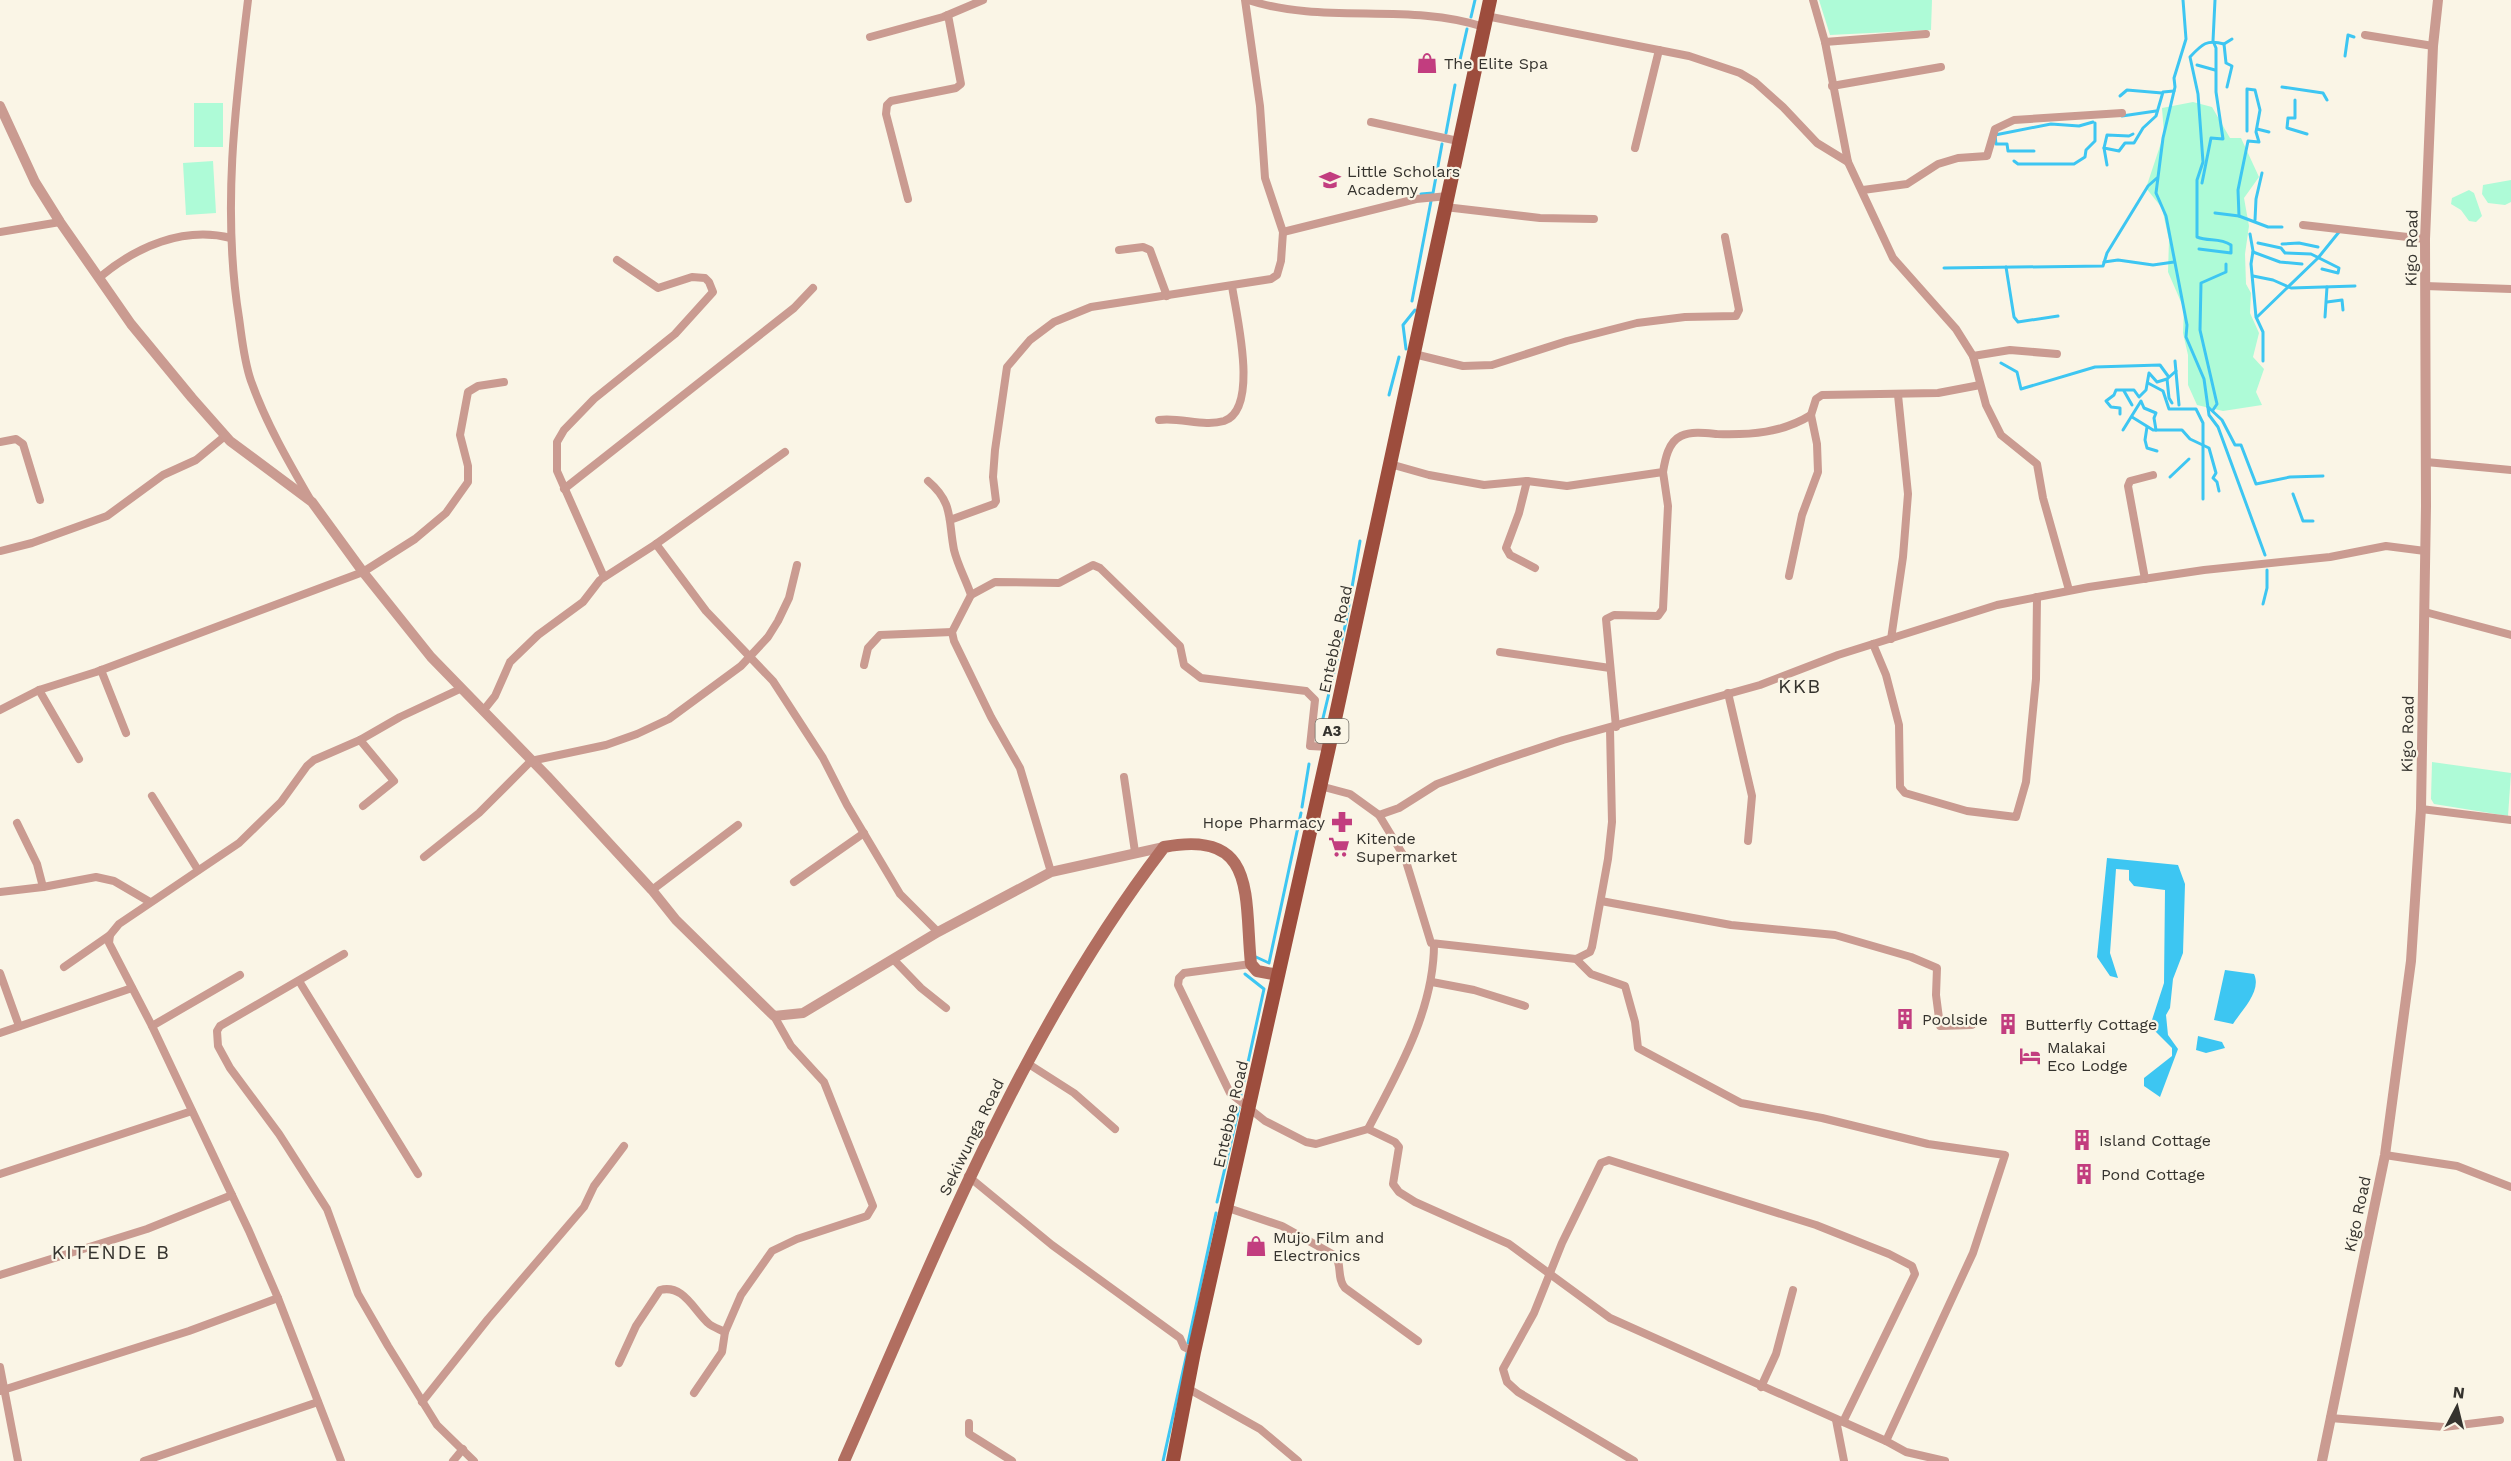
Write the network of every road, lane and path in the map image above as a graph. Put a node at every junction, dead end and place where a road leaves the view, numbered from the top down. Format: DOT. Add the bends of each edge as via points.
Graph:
graph roads {
  1 [pos="248,0"];
  2 [pos="983,0"];
  3 [pos="1247,0"];
  4 [pos="1490,0"];
  5 [pos="1813,0"];
  6 [pos="2438,0"];
  7 [pos="948,15"];
  8 [pos="1485,22"];
  9 [pos="1926,34"];
  10 [pos="2365,35"];
  11 [pos="870,37"];
  12 [pos="1825,42"];
  13 [pos="2433,46"];
  14 [pos="1659,50"];
  15 [pos="1941,67"];
  16 [pos="1832,86"];
  17 [pos="0,106"];
  18 [pos="2122,113"];
  19 [pos="1371,122"];
  20 [pos="1458,141"];
  21 [pos="1635,148"];
  22 [pos="1848,162"];
  23 [pos="1863,190"];
  24 [pos="908,199"];
  25 [pos="1446,202"];
  26 [pos="1594,219"];
  27 [pos="60,222"];
  28 [pos="2303,225"];
  29 [pos="0,232"];
  30 [pos="1283,232"];
  31 [pos="1725,237"];
  32 [pos="231,238"];
  33 [pos="2425,239"];
  34 [pos="1119,250"];
  35 [pos="617,260"];
  36 [pos="100,277"];
  37 [pos="1232,286"];
  38 [pos="2425,286"];
  39 [pos="813,288"];
  40 [pos="2511,289"];
  41 [pos="1167,296"];
  42 [pos="1414,354"];
  43 [pos="2057,354"];
  44 [pos="1973,356"];
  45 [pos="504,382"];
  46 [pos="1980,385"];
  47 [pos="1898,395"];
  48 [pos="1811,415"];
  49 [pos="1159,420"];
  50 [pos="225,436"];
  51 [pos="0,442"];
  52 [pos="785,452"];
  53 [pos="2426,462"];
  54 [pos="1390,464"];
  55 [pos="2511,470"];
  56 [pos="1663,472"];
  57 [pos="2153,476"];
  58 [pos="928,481"];
  59 [pos="1527,481"];
  60 [pos="564,489"];
  61 [pos="40,500"];
  62 [pos="312,502"];
  63 [pos="950,520"];
  64 [pos="656,544"];
  65 [pos="0,551"];
  66 [pos="2425,551"];
  67 [pos="797,565"];
  68 [pos="1534,568"];
  69 [pos="363,572"];
  70 [pos="1789,576"];
  71 [pos="604,577"];
  72 [pos="2145,579"];
  73 [pos="2069,590"];
  74 [pos="971,596"];
  75 [pos="2037,597"];
  76 [pos="2425,612"];
  77 [pos="952,632"];
  78 [pos="2511,635"];
  79 [pos="1891,639"];
  80 [pos="1873,644"];
  81 [pos="1500,652"];
  82 [pos="751,658"];
  83 [pos="864,665"];
  84 [pos="1610,668"];
  85 [pos="101,670"];
  86 [pos="460,689"];
  87 [pos="39,690"];
  88 [pos="1728,693"];
  89 [pos="0,710"];
  90 [pos="483,711"];
  91 [pos="1613,728"];
  92 [pos="126,734"];
  93 [pos="360,740"];
  94 [pos="1329,747"];
  95 [pos="79,759"];
  96 [pos="531,761"];
  97 [pos="1124,777"];
  98 [pos="1320,786"];
  99 [pos="152,795"];
  100 [pos="363,806"];
  101 [pos="2421,809"];
  102 [pos="1379,815"];
  103 [pos="2511,820"];
  104 [pos="17,823"];
  105 [pos="738,825"];
  106 [pos="864,833"];
  107 [pos="1748,841"];
  108 [pos="1164,847"];
  109 [pos="1135,852"];
  110 [pos="424,857"];
  111 [pos="198,870"];
  112 [pos="1052,872"];
  113 [pos="794,882"];
  114 [pos="43,887"];
  115 [pos="652,890"];
  116 [pos="0,892"];
  117 [pos="1601,901"];
  118 [pos="150,902"];
  119 [pos="938,932"];
  120 [pos="110,935"];
  121 [pos="1434,944"];
  122 [pos="344,954"];
  123 [pos="893,959"];
  124 [pos="1576,959"];
  125 [pos="1251,964"];
  126 [pos="64,967"];
  127 [pos="0,973"];
  128 [pos="240,975"];
  129 [pos="1278,975"];
  130 [pos="299,981"];
  131 [pos="1432,982"];
  132 [pos="132,988"];
  133 [pos="1525,1006"];
  134 [pos="946,1008"];
  135 [pos="774,1016"];
  136 [pos="19,1026"];
  137 [pos="153,1026"];
  138 [pos="1972,1026"];
  139 [pos="0,1033"];
  140 [pos="1027,1063"];
  141 [pos="1250,1108"];
  142 [pos="192,1111"];
  143 [pos="1115,1129"];
  144 [pos="1368,1129"];
  145 [pos="624,1146"];
  146 [pos="2385,1155"];
  147 [pos="0,1174"];
  148 [pos="418,1174"];
  149 [pos="968,1176"];
  150 [pos="2511,1187"];
  151 [pos="232,1195"];
  152 [pos="1225,1207"];
  153 [pos="1551,1273"];
  154 [pos="0,1275"];
  155 [pos="1793,1290"];
  156 [pos="278,1298"];
  157 [pos="725,1332"];
  158 [pos="1418,1341"];
  159 [pos="1194,1352"];
  160 [pos="619,1363"];
  161 [pos="0,1367"];
  162 [pos="1761,1387"];
  163 [pos="1187,1388"];
  164 [pos="3,1390"];
  165 [pos="694,1393"];
  166 [pos="318,1402"];
  167 [pos="422,1402"];
  168 [pos="2330,1418"];
  169 [pos="2500,1420"];
  170 [pos="1840,1421"];
  171 [pos="969,1423"];
  172 [pos="1886,1441"];
  173 [pos="463,1449"];
  174 [pos="18,1461"];
  175 [pos="144,1461"];
  176 [pos="341,1461"];
  177 [pos="453,1461"];
  178 [pos="474,1461"];
  179 [pos="844,1461"];
  180 [pos="1012,1461"];
  181 [pos="1173,1461"];
  182 [pos="1298,1461"];
  183 [pos="1634,1461"];
  184 [pos="1844,1461"];
  185 [pos="1945,1461"];
  186 [pos="2322,1461"];
  1 -- 32 [label="street" via="230,153"];
  2 -- 7 [label="street"];
  3 -- 8 [label="street" via="1267,6 1331,12 1414,14"];
  3 -- 30 [label="street" via="1265,178"];
  4 -- 8 [label="main road, Entebbe Road / A3"];
  5 -- 12 [label="street"];
  6 -- 13 [label="street, Kigo Road"];
  7 -- 11 [label="street"];
  7 -- 24 [label="street" via="961,84 891,101 886,107"];
  8 -- 14 [label="street"];
  8 -- 20 [label="main road, Entebbe Road / A3"];
  9 -- 12 [label="street"];
  10 -- 13 [label="street"];
  12 -- 16 [label="street"];
  13 -- 33 [label="street, Kigo Road"];
  14 -- 21 [label="street"];
  14 -- 22 [label="street" via="1719,65 1748,77 1816,142"];
  15 -- 16 [label="street"];
  16 -- 22 [label="street"];
  17 -- 27 [label="street" via="35,182"];
  18 -- 23 [label="street" via="2014,120 1995,129 1987,156 1938,164 1907,184"];
  19 -- 20 [label="street"];
  20 -- 25 [label="main road, Entebbe Road / A3"];
  22 -- 23 [label="street"];
  23 -- 44 [label="street" via="1893,258 1956,329"];
  25 -- 26 [label="street" via="1540,218"];
  25 -- 30 [label="street" via="1416,199"];
  25 -- 42 [label="main road, Entebbe Road / A3"];
  27 -- 29 [label="street"];
  27 -- 36 [label="street"];
  28 -- 33 [label="street"];
  30 -- 37 [label="street" via="1277,275"];
  31 -- 42 [label="street" via="1739,310 1736,316 1637,323 1492,365 1463,366"];
  32 -- 36 [label="street" via="215,234 158,242 120,261"];
  32 -- 62 [label="street" via="235,295 250,379 273,435"];
  33 -- 38 [label="street, Kigo Road"];
  34 -- 41 [label="street" via="1150,250"];
  35 -- 60 [label="street" via="658,288 699,277 709,282 713,292 675,334 594,399 564,430 557,442 556,459"];
  36 -- 50 [label="street" via="143,339"];
  37 -- 41 [label="street"];
  37 -- 49 [label="street" via="1244,371 1239,408 1224,421"];
  38 -- 40 [label="street"];
  38 -- 53 [label="street, Kigo Road"];
  39 -- 60 [label="street" via="794,308"];
  41 -- 63 [label="street" via="1091,307 1067,315 1021,348 1007,367 1003,386 993,477 996,501"];
  42 -- 54 [label="main road, Entebbe Road / A3"];
  43 -- 44 [label="street" via="2010,350"];
  44 -- 46 [label="street"];
  45 -- 69 [label="street" via="478,386 468,392 460,435 468,476 456,500 415,539"];
  46 -- 47 [label="street"];
  46 -- 73 [label="street" via="2001,435 2037,464"];
  47 -- 48 [label="street" via="1822,395 1816,399"];
  47 -- 79 [label="street" via="1908,494"];
  48 -- 56 [label="street" via="1775,430 1753,434 1695,433 1679,437 1671,445"];
  48 -- 70 [label="street" via="1818,472 1802,515"];
  50 -- 62 [label="street"];
  50 -- 65 [label="street" via="196,460 163,475 107,516"];
  51 -- 61 [label="street" via="16,439 23,444"];
  52 -- 64 [label="street"];
  53 -- 55 [label="street"];
  53 -- 66 [label="street, Kigo Road"];
  54 -- 59 [label="street" via="1478,484"];
  54 -- 94 [label="main road, Entebbe Road / A3"];
  56 -- 59 [label="street" via="1567,486"];
  56 -- 84 [label="street" via="1668,506 1665,602 1658,616 1607,617"];
  57 -- 72 [label="street" via="2130,481 2128,486"];
  58 -- 63 [label="street" via="944,496"];
  59 -- 68 [label="street" via="1506,548 1510,555"];
  60 -- 71 [label="street"];
  62 -- 69 [label="street"];
  63 -- 74 [label="street" via="954,548"];
  64 -- 71 [label="street"];
  64 -- 82 [label="street" via="706,610"];
  66 -- 72 [label="street" via="2386,546 2331,557"];
  66 -- 76 [label="street, Kigo Road"];
  67 -- 82 [label="street" via="789,598 768,637"];
  69 -- 85 [label="street"];
  69 -- 86 [label="street"];
  71 -- 90 [label="street" via="583,602 538,635 510,662 495,696"];
  72 -- 73 [label="street"];
  73 -- 75 [label="street"];
  74 -- 77 [label="street"];
  74 -- 94 [label="street" via="995,582 1059,583 1089,565 1100,568 1180,646 1184,665 1201,678 1306,691 1315,700 1310,746"];
  75 -- 79 [label="street" via="1997,605"];
  75 -- 80 [label="street" via="2036,679 2026,782 2016,817 1967,810 1905,793 1900,787 1899,725"];
  76 -- 78 [label="street"];
  76 -- 101 [label="street, Kigo Road"];
  77 -- 83 [label="street" via="880,635 868,648"];
  77 -- 112 [label="street" via="991,717 1020,768"];
  79 -- 80 [label="street"];
  80 -- 88 [label="street"];
  81 -- 84 [label="street"];
  82 -- 96 [label="street" via="669,719 637,734 606,745"];
  82 -- 106 [label="street" via="778,689 823,758"];
  84 -- 91 [label="street"];
  85 -- 87 [label="street"];
  85 -- 92 [label="street"];
  86 -- 90 [label="street"];
  86 -- 93 [label="street"];
  87 -- 89 [label="street"];
  87 -- 95 [label="street"];
  88 -- 91 [label="street"];
  88 -- 107 [label="street" via="1752,796"];
  90 -- 96 [label="street"];
  91 -- 102 [label="street" via="1563,740 1458,776 1437,784 1392,812"];
  91 -- 117 [label="street" via="1612,822"];
  93 -- 100 [label="street" via="394,781"];
  93 -- 111 [label="street" via="307,766 260,825"];
  94 -- 98 [label="main road, Entebbe Road / A3"];
  96 -- 110 [label="street" via="479,813"];
  96 -- 115 [label="street"];
  97 -- 109 [label="street"];
  98 -- 102 [label="street" via="1350,794"];
  98 -- 129 [label="main road, Entebbe Road / A3"];
  99 -- 111 [label="street"];
  101 -- 103 [label="street"];
  101 -- 146 [label="street, Kigo Road" via="2411,961"];
  102 -- 121 [label="street" via="1405,858 1428,940"];
  104 -- 114 [label="street" via="37,864"];
  105 -- 115 [label="street"];
  106 -- 113 [label="street"];
  106 -- 119 [label="street" via="900,894"];
  108 -- 109 [label="street"];
  108 -- 125 [label="main road" via="1184,843 1212,846 1221,849 1237,865 1245,890"];
  108 -- 140 [label="main road, Sekiwunga Road" via="1091,951"];
  109 -- 112 [label="street"];
  111 -- 118 [label="street"];
  112 -- 119 [label="street"];
  114 -- 116 [label="street"];
  114 -- 118 [label="street" via="105,878"];
  115 -- 135 [label="street" via="676,920"];
  117 -- 124 [label="street" via="1590,952"];
  117 -- 138 [label="street" via="1731,925 1835,935 1911,957 1937,968 1940,1026"];
  118 -- 120 [label="street"];
  119 -- 123 [label="street"];
  120 -- 126 [label="street"];
  120 -- 132 [label="street" via="111,951"];
  121 -- 124 [label="street"];
  121 -- 131 [label="street"];
  122 -- 130 [label="street"];
  123 -- 134 [label="street"];
  123 -- 135 [label="street" via="803,1013"];
  124 -- 172 [label="street" via="1591,974 1625,986 1638,1048 1723,1096 1928,1144 2005,1155 1973,1253"];
  125 -- 129 [label="main road" via="1257,971"];
  125 -- 141 [label="street" via="1184,973 1178,985 1230,1093"];
  127 -- 136 [label="street"];
  128 -- 137 [label="street"];
  129 -- 141 [label="main road, Entebbe Road / A3"];
  130 -- 148 [label="street"];
  130 -- 167 [label="street" via="220,1026 218,1046 327,1209 358,1294"];
  131 -- 133 [label="street"];
  131 -- 144 [label="street" via="1414,1036"];
  132 -- 136 [label="street"];
  132 -- 137 [label="street"];
  135 -- 157 [label="street" via="791,1046 824,1082 873,1206 867,1216 772,1251 741,1295"];
  136 -- 139 [label="street"];
  137 -- 142 [label="street"];
  140 -- 143 [label="street" via="1074,1093"];
  140 -- 149 [label="main road, Sekiwunga Road"];
  141 -- 144 [label="street" via="1265,1121 1311,1143 1324,1144"];
  141 -- 152 [label="main road, Entebbe Road / A3"];
  142 -- 147 [label="street"];
  142 -- 151 [label="street"];
  144 -- 153 [label="street" via="1397,1144 1393,1181 1399,1192 1509,1244"];
  145 -- 167 [label="street" via="594,1186 584,1207"];
  146 -- 150 [label="street" via="2457,1166"];
  146 -- 168 [label="street, Kigo Road"];
  149 -- 159 [label="street"];
  149 -- 179 [label="main road, Sekiwunga Road"];
  151 -- 154 [label="street" via="147,1229"];
  151 -- 156 [label="street"];
  152 -- 158 [label="street" via="1282,1226 1338,1258 1339,1279 1345,1288"];
  152 -- 159 [label="main road, Entebbe Road / A3"];
  153 -- 162 [label="street" via="1610,1318"];
  153 -- 170 [label="street" via="1601,1163 1609,1160 1816,1225 1899,1258 1912,1266 1915,1273"];
  153 -- 183 [label="street" via="1503,1374 1518,1392"];
  155 -- 162 [label="street" via="1776,1354"];
  156 -- 164 [label="street" via="189,1331"];
  156 -- 166 [label="street"];
  157 -- 160 [label="street" via="710,1325 678,1290 660,1290 636,1326"];
  157 -- 165 [label="street" via="722,1352"];
  159 -- 163 [label="main road, Entebbe Road / A3"];
  161 -- 164 [label="street"];
  162 -- 170 [label="street"];
  163 -- 181 [label="main road, Entebbe Road / A3"];
  163 -- 182 [label="street" via="1260,1429"];
  164 -- 174 [label="street"];
  166 -- 175 [label="street"];
  166 -- 176 [label="street"];
  167 -- 173 [label="street" via="437,1425"];
  168 -- 169 [label="street" via="2444,1427"];
  168 -- 186 [label="street, Kigo Road"];
  170 -- 172 [label="street"];
  170 -- 184 [label="street"];
  171 -- 180 [label="street" via="969,1434"];
  172 -- 185 [label="street" via="1906,1452"];
  173 -- 177 [label="street"];
  173 -- 178 [label="street"];
}
